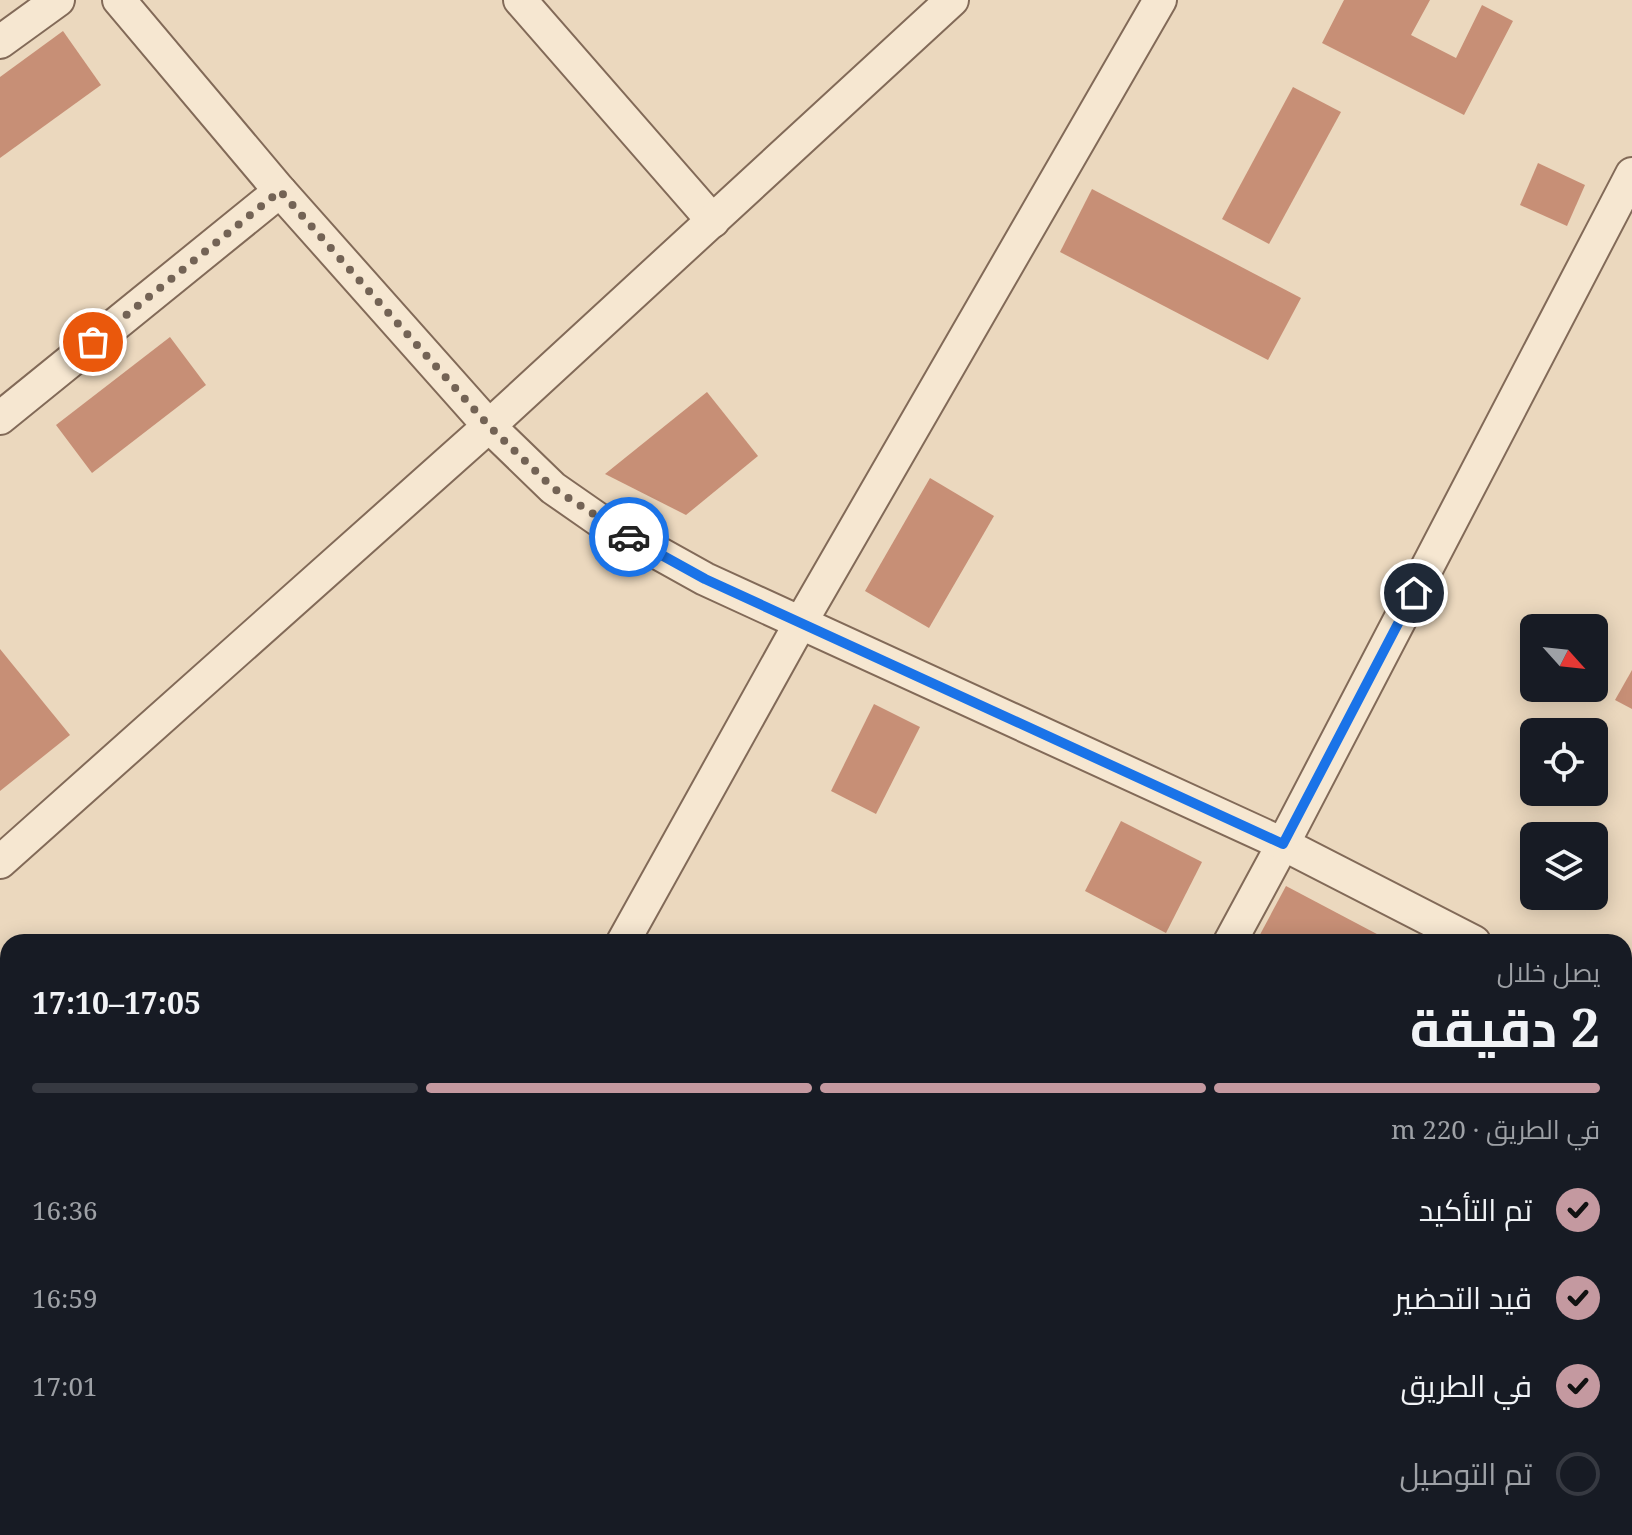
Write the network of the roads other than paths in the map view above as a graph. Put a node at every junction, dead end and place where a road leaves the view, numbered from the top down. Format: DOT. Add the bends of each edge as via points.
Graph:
graph roads {
  1 [pos="58,0"];
  2 [pos="119,0"];
  3 [pos="520,0"];
  4 [pos="952,0"];
  5 [pos="1160,0"];
  6 [pos="0,42"];
  7 [pos="1632,174"];
  8 [pos="280,191"];
  9 [pos="713,221"];
  10 [pos="0,418"];
  11 [pos="489,426"];
  12 [pos="801,622"];
  13 [pos="1283,844"];
  14 [pos="0,862"];
  15 [pos="627,934"];
  16 [pos="1234,934"];
  17 [pos="1458,934"];
  1 -- 6 [label="street"];
  2 -- 8 [label="street"];
  3 -- 9 [label="street"];
  4 -- 9 [label="street"];
  5 -- 12 [label="street"];
  7 -- 13 [label="street"];
  8 -- 10 [label="street"];
  8 -- 11 [label="street"];
  9 -- 11 [label="street"];
  11 -- 12 [label="street" via="553,488 599,520 705,579"];
  11 -- 14 [label="street"];
  12 -- 13 [label="street"];
  12 -- 15 [label="street"];
  13 -- 16 [label="street"];
  13 -- 17 [label="street"];
}
